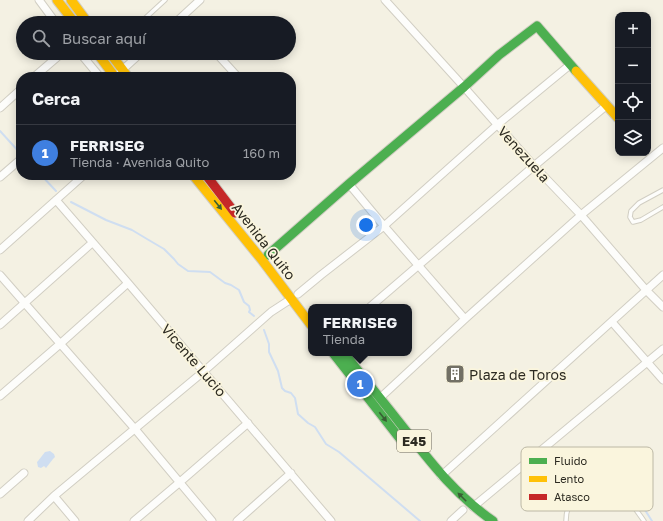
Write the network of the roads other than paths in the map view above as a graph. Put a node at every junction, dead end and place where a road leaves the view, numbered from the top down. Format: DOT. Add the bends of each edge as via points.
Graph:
graph roads {
  1 [pos="39,0"];
  2 [pos="57,0"];
  3 [pos="165,0"];
  4 [pos="200,0"];
  5 [pos="385,0"];
  6 [pos="76,3"];
  7 [pos="51,16"];
  8 [pos="70,16"];
  9 [pos="84,16"];
  10 [pos="148,16"];
  11 [pos="183,16"];
  12 [pos="54,60"];
  13 [pos="86,60"];
  14 [pos="102,60"];
  15 [pos="115,60"];
  16 [pos="133,60"];
  17 [pos="222,60"];
  18 [pos="571,64"];
  19 [pos="122,70"];
  20 [pos="40,72"];
  21 [pos="96,72"];
  22 [pos="111,72"];
  23 [pos="233,72"];
  24 [pos="464,87"];
  25 [pos="16,94"];
  26 [pos="607,105"];
  27 [pos="0,108"];
  28 [pos="615,114"];
  29 [pos="497,125"];
  30 [pos="663,148"];
  31 [pos="651,154"];
  32 [pos="648,156"];
  33 [pos="16,163"];
  34 [pos="534,166"];
  35 [pos="0,177"];
  36 [pos="78,180"];
  37 [pos="198,180"];
  38 [pos="210,180"];
  39 [pos="349,184"];
  40 [pos="663,190"];
  41 [pos="56,200"];
  42 [pos="663,207"];
  43 [pos="581,216"];
  44 [pos="384,226"];
  45 [pos="92,243"];
  46 [pos="0,250"];
  47 [pos="268,255"];
  48 [pos="418,266"];
  49 [pos="0,275"];
  50 [pos="663,276"];
  51 [pos="128,283"];
  52 [pos="646,290"];
  53 [pos="295,296"];
  54 [pos="25,303"];
  55 [pos="374,304"];
  56 [pos="663,307"];
  57 [pos="308,308"];
  58 [pos="465,319"];
  59 [pos="308,320"];
  60 [pos="612,322"];
  61 [pos="0,325"];
  62 [pos="60,344"];
  63 [pos="663,349"];
  64 [pos="335,356"];
  65 [pos="346,356"];
  66 [pos="646,362"];
  67 [pos="203,372"];
  68 [pos="663,380"];
  69 [pos="0,396"];
  70 [pos="380,398"];
  71 [pos="248,423"];
  72 [pos="135,429"];
  73 [pos="407,447"];
  74 [pos="541,447"];
  75 [pos="521,464"];
  76 [pos="24,473"];
  77 [pos="291,473"];
  78 [pos="436,478"];
  79 [pos="180,482"];
  80 [pos="0,494"];
  81 [pos="54,496"];
  82 [pos="465,509"];
  83 [pos="567,511"];
  84 [pos="637,511"];
  85 [pos="28,521"];
  86 [pos="75,521"];
  87 [pos="134,521"];
  88 [pos="212,521"];
  89 [pos="237,521"];
  90 [pos="331,521"];
  91 [pos="451,521"];
  92 [pos="493,521"];
  93 [pos="566,521"];
  94 [pos="644,521"];
  1 -- 7 [label="street"];
  2 -- 8 [label="main road"];
  3 -- 10 [label="lane"];
  4 -- 11 [label="street"];
  5 -- 24 [label="street, Venezuela"];
  6 -- 9 [label="main road"];
  12 -- 20 [label="street"];
  13 -- 21 [label="street"];
  14 -- 22 [label="main road"];
  15 -- 19 [label="main road"];
  16 -- 19 [label="street"];
  17 -- 23 [label="street"];
  18 -- 24 [label="main road" via="537,26 499,54"];
  18 -- 26 [label="main road"];
  18 -- 29 [label="street"];
  24 -- 29 [label="street, Venezuela"];
  24 -- 39 [label="main road"];
  25 -- 27 [label="street"];
  26 -- 28 [label="main road"];
  26 -- 34 [label="street"];
  29 -- 34 [label="street, Venezuela"];
  29 -- 44 [label="street"];
  30 -- 31 [label="street"];
  32 -- 43 [label="street"];
  33 -- 35 [label="street"];
  34 -- 43 [label="street, Venezuela"];
  34 -- 48 [label="street"];
  36 -- 41 [label="street"];
  37 -- 53 [label="main road, Avenida Quito, one-way" via="262,260"];
  38 -- 47 [label="main road, Avenida Quito"];
  39 -- 44 [label="street"];
  39 -- 47 [label="main road"];
  40 -- 42 [label="lane" via="639,203 631,211 630,217 633,222 641,220"];
  41 -- 45 [label="street, Vicente Lucio"];
  41 -- 46 [label="street"];
  43 -- 52 [label="street, Venezuela"];
  43 -- 58 [label="street"];
  44 -- 48 [label="street"];
  44 -- 53 [label="street"];
  45 -- 51 [label="street, Vicente Lucio"];
  45 -- 54 [label="street"];
  47 -- 53 [label="main road, Avenida Quito"];
  48 -- 55 [label="street"];
  48 -- 58 [label="street"];
  49 -- 54 [label="street"];
  50 -- 52 [label="street"];
  51 -- 62 [label="street"];
  51 -- 67 [label="street, Vicente Lucio"];
  52 -- 56 [label="street, Venezuela"];
  52 -- 60 [label="street"];
  53 -- 57 [label="main road, Avenida Quito"];
  53 -- 59 [label="main road, Avenida Quito"];
  53 -- 67 [label="street" via="271,312"];
  54 -- 61 [label="street"];
  54 -- 62 [label="street"];
  58 -- 70 [label="street"];
  60 -- 66 [label="street"];
  60 -- 78 [label="street"];
  62 -- 69 [label="street"];
  62 -- 72 [label="street"];
  63 -- 66 [label="street"];
  64 -- 73 [label="main road, E45, one-way"];
  65 -- 70 [label="main road, E45"];
  66 -- 68 [label="street"];
  66 -- 74 [label="street"];
  67 -- 71 [label="street, Vicente Lucio"];
  67 -- 72 [label="street"];
  70 -- 78 [label="main road, E45"];
  71 -- 77 [label="street, Vicente Lucio"];
  71 -- 79 [label="street"];
  72 -- 79 [label="street"];
  72 -- 81 [label="street"];
  75 -- 82 [label="street"];
  76 -- 80 [label="street"];
  77 -- 89 [label="street"];
  77 -- 90 [label="street, Vicente Lucio"];
  82 -- 78 [label="main road, E45, one-way"];
  79 -- 87 [label="street"];
  79 -- 88 [label="street"];
  81 -- 85 [label="street"];
  81 -- 86 [label="street"];
  82 -- 91 [label="street"];
  82 -- 92 [label="main road, E45"];
  83 -- 93 [label="lane"];
  84 -- 94 [label="lane"];
}
